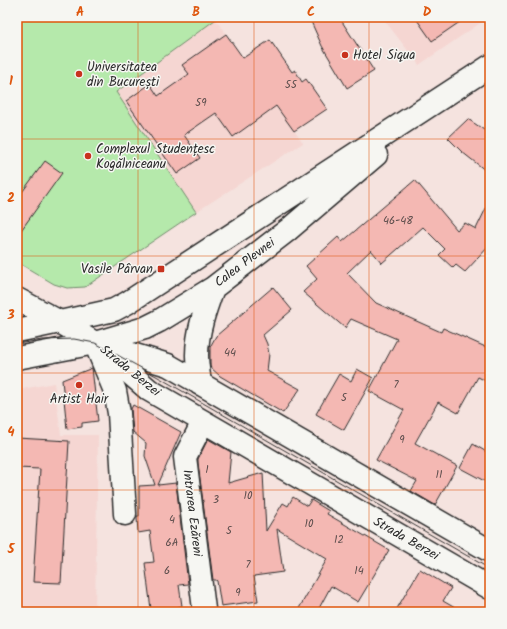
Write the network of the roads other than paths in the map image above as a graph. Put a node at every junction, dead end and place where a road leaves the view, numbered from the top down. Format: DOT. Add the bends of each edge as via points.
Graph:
graph roads {
  1 [pos="490,66"];
  2 [pos="438,102"];
  3 [pos="213,288"];
  4 [pos="17,298"];
  5 [pos="60,322"];
  6 [pos="17,331"];
  7 [pos="95,343"];
  8 [pos="17,358"];
  9 [pos="200,384"];
  10 [pos="203,422"];
  11 [pos="125,514"];
  12 [pos="490,551"];
  13 [pos="490,588"];
  14 [pos="204,609"];
  1 -- 2 [label="main road, Calea Plevnei"];
  2 -- 3 [label="main road, Calea Plevnei" via="293,226"];
  2 -- 5 [label="main road, Calea Plevnei" via="128,303 114,310"];
  3 -- 7 [label="main road, Calea Plevnei" via="145,328"];
  3 -- 9 [label="main road" via="199,334 197,356"];
  4 -- 5 [label="main road"];
  5 -- 6 [label="main road, Calea Plevnei"];
  5 -- 7 [label="main road"];
  7 -- 8 [label="main road, Calea Plevnei"];
  7 -- 9 [label="main road, Strada Berzei" via="168,365"];
  7 -- 10 [label="main road, Strada Berzei" via="149,390"];
  7 -- 11 [label="main road" via="115,391 119,413"];
  9 -- 12 [label="main road, Strada Berzei"];
  10 -- 13 [label="main road, Strada Berzei"];
  10 -- 14 [label="main road, Intrarea Ezăreni" via="185,457"];
}
